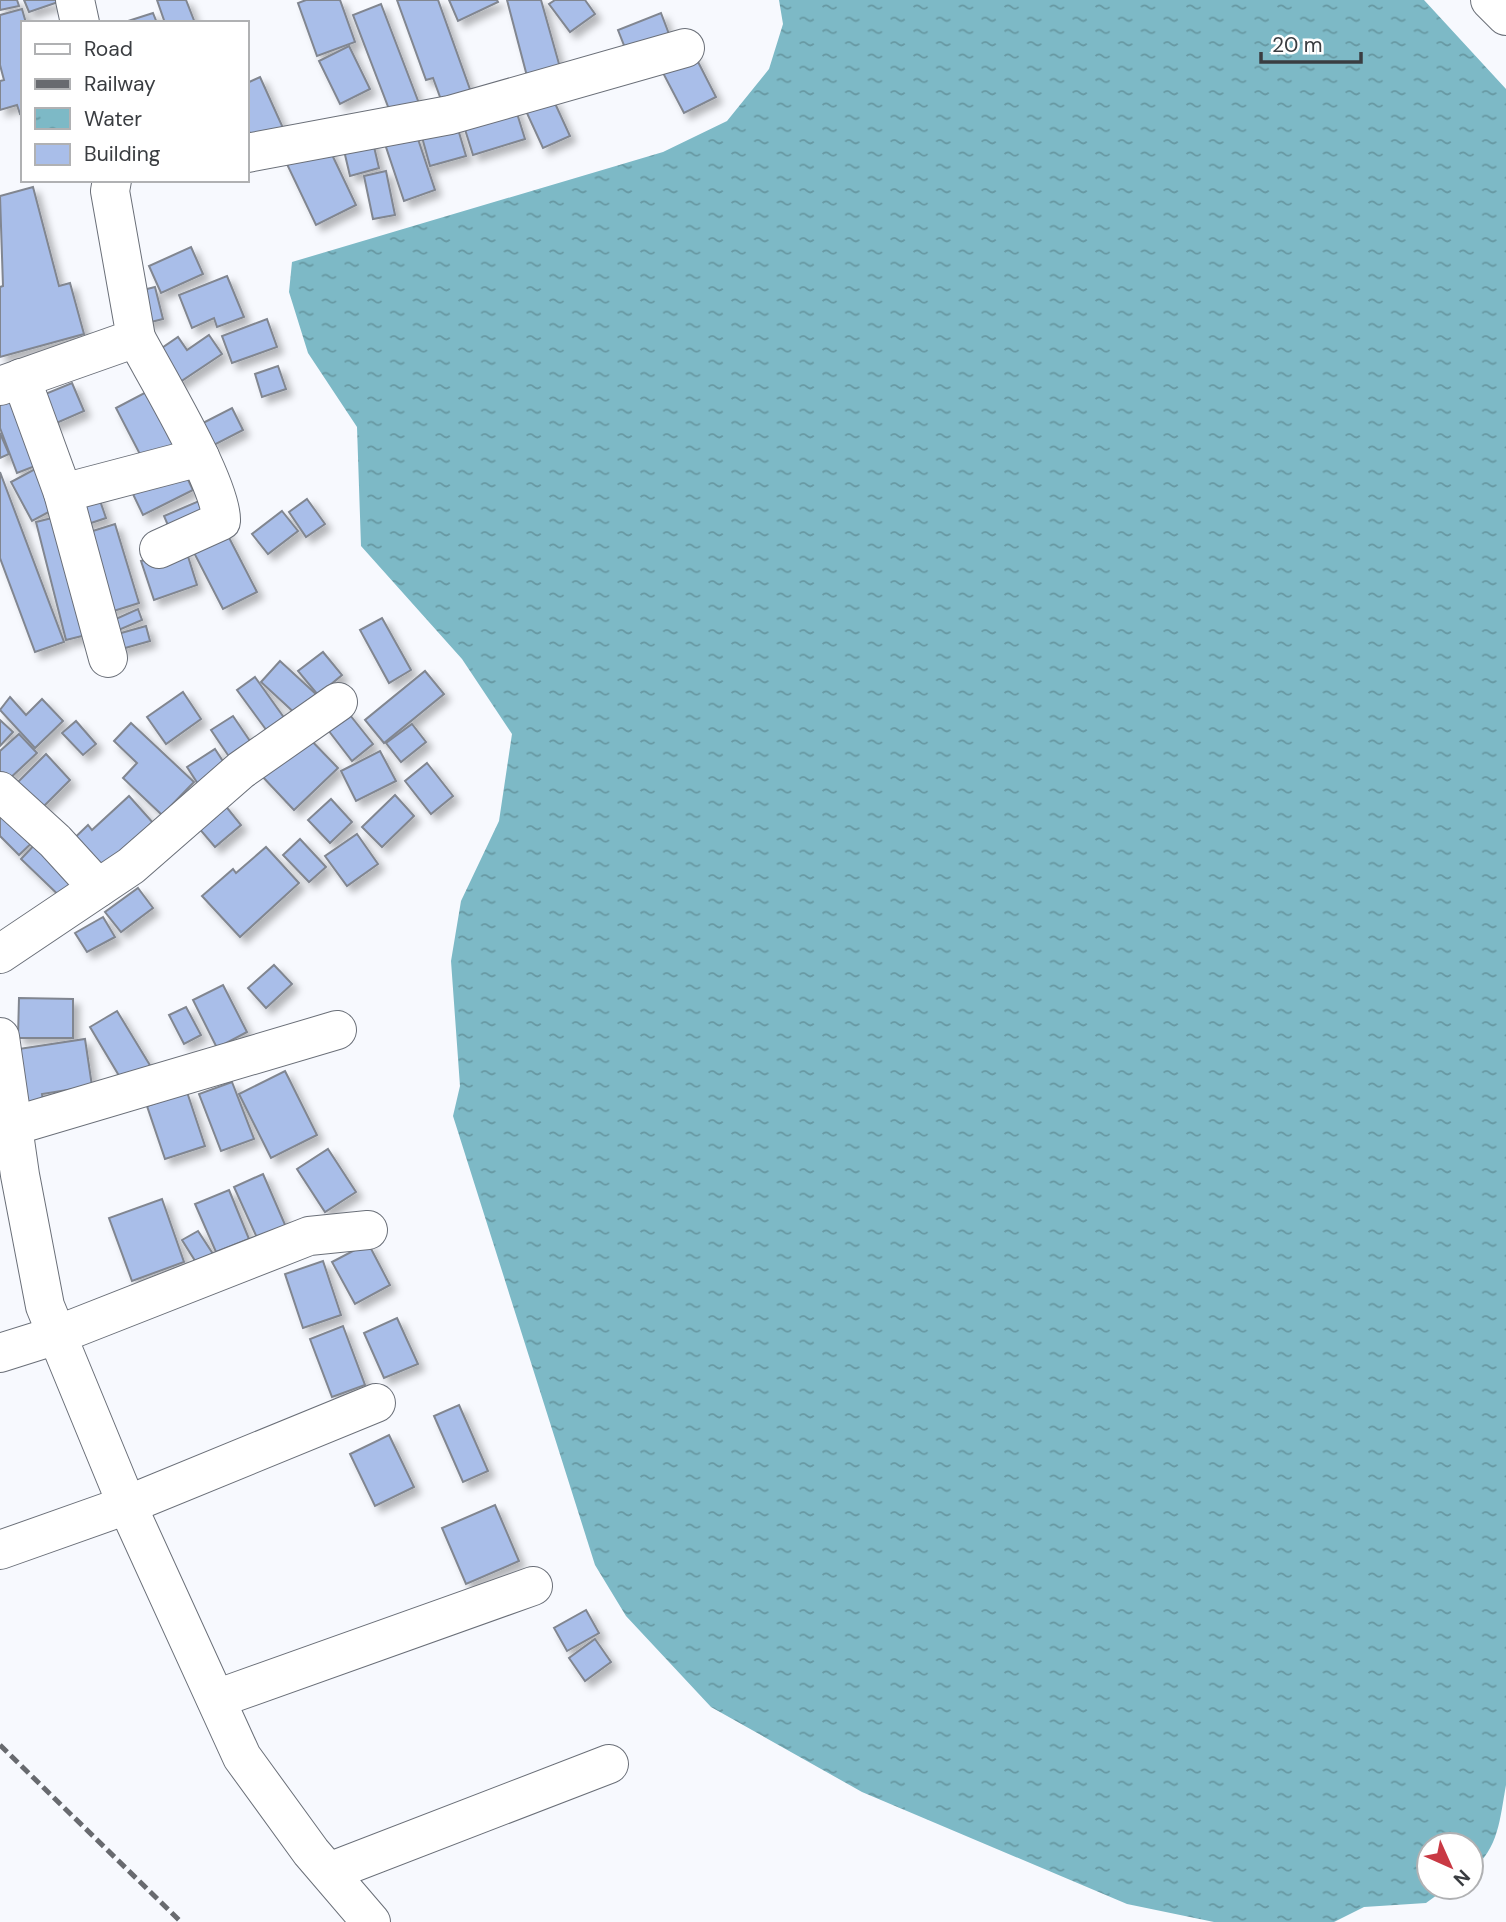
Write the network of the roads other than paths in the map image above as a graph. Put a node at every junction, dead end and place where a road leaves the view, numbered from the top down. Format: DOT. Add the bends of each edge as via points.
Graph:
graph roads {
  1 [pos="75,0"];
  2 [pos="1490,0"];
  3 [pos="1506,16"];
  4 [pos="80,21"];
  5 [pos="685,48"];
  6 [pos="248,153"];
  7 [pos="110,182"];
  8 [pos="136,338"];
  9 [pos="10,382"];
  10 [pos="200,457"];
  11 [pos="63,493"];
  12 [pos="159,549"];
  13 [pos="108,658"];
  14 [pos="338,702"];
  15 [pos="0,791"];
  16 [pos="98,888"];
  17 [pos="0,954"];
  18 [pos="337,1030"];
  19 [pos="0,1037"];
  20 [pos="13,1126"];
  21 [pos="368,1230"];
  22 [pos="57,1335"];
  23 [pos="0,1353"];
  24 [pos="376,1402"];
  25 [pos="127,1505"];
  26 [pos="0,1550"];
  27 [pos="533,1586"];
  28 [pos="216,1699"];
  29 [pos="609,1764"];
  30 [pos="329,1872"];
  31 [pos="371,1922"];
  1 -- 4 [label="street"];
  2 -- 3 [label="street"];
  5 -- 6 [label="street" via="450,115"];
  7 -- 8 [label="street"];
  8 -- 9 [label="street"];
  8 -- 10 [label="street"];
  9 -- 11 [label="street"];
  10 -- 11 [label="street"];
  10 -- 12 [label="street" via="221,511 220,521"];
  11 -- 13 [label="street"];
  14 -- 16 [label="street" via="241,770 131,866"];
  15 -- 16 [label="street"];
  16 -- 17 [label="street"];
  18 -- 20 [label="street"];
  19 -- 20 [label="street"];
  20 -- 22 [label="street" via="45,1306"];
  21 -- 22 [label="street" via="309,1236"];
  22 -- 23 [label="street"];
  22 -- 25 [label="street"];
  24 -- 25 [label="street"];
  25 -- 26 [label="street"];
  25 -- 28 [label="street"];
  27 -- 28 [label="street"];
  28 -- 30 [label="street" via="242,1757"];
  29 -- 30 [label="street"];
  30 -- 31 [label="street"];
}
